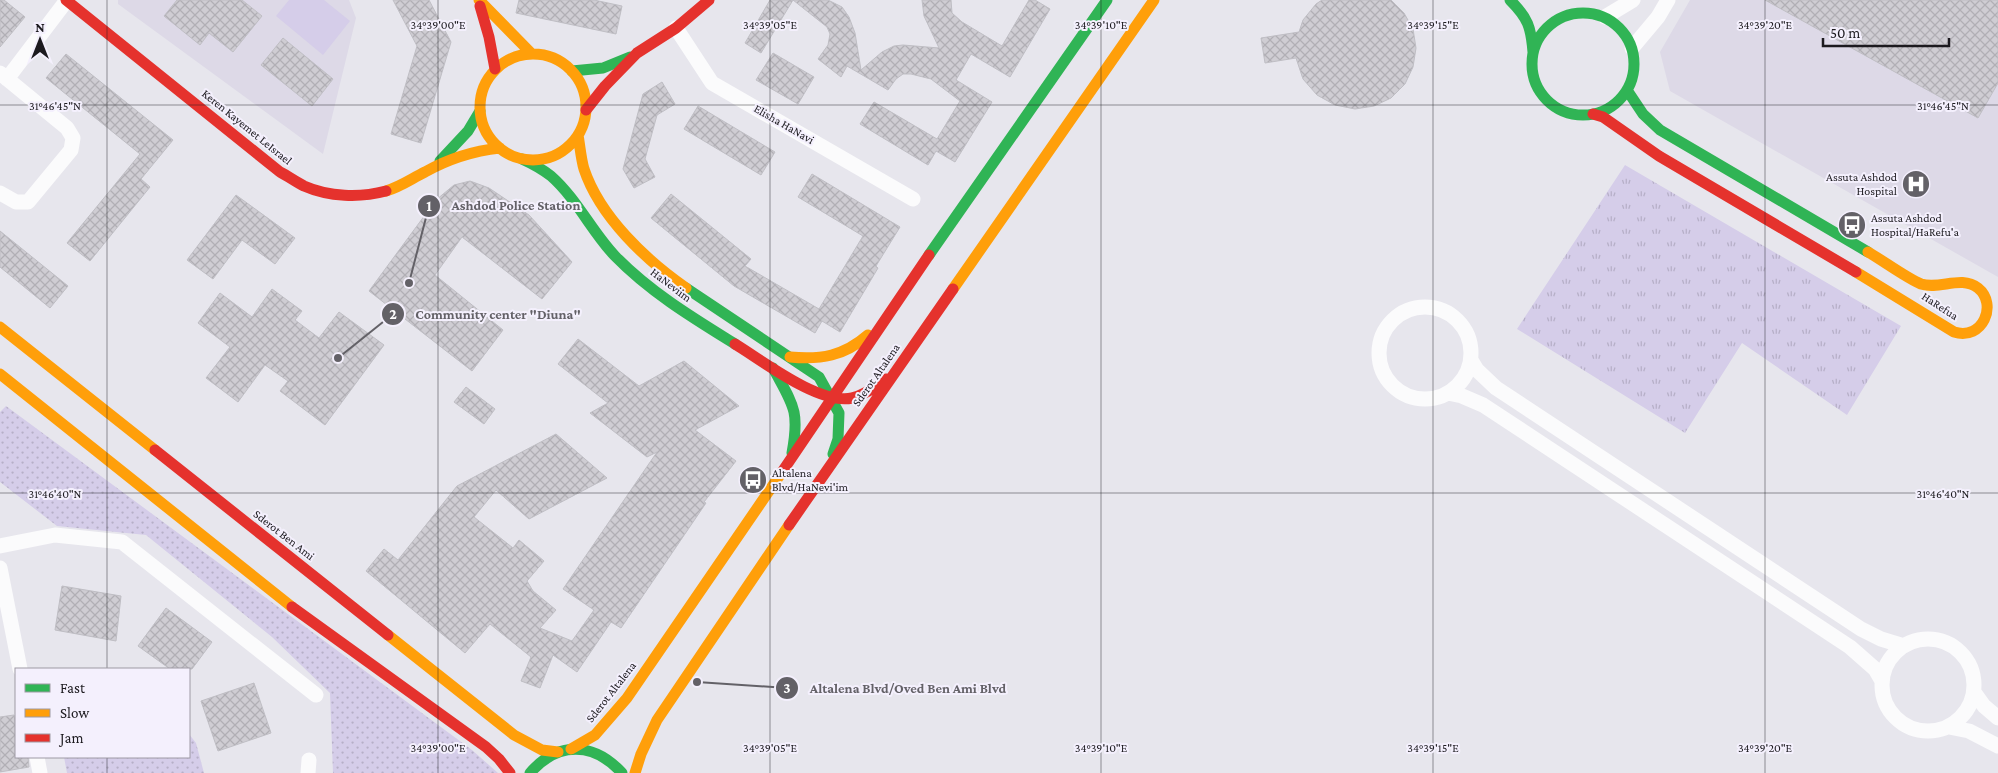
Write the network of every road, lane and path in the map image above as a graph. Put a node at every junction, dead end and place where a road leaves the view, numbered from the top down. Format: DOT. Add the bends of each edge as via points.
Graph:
graph roads {
  1 [pos="66,0"];
  2 [pos="478,0"];
  3 [pos="710,0"];
  4 [pos="1107,0"];
  5 [pos="1154,0"];
  6 [pos="1510,0"];
  7 [pos="1633,0"];
  8 [pos="1668,0"];
  9 [pos="1563,3"];
  10 [pos="1580,12"];
  11 [pos="1606,17"];
  12 [pos="676,28"];
  13 [pos="1632,48"];
  14 [pos="1533,52"];
  15 [pos="530,54"];
  16 [pos="638,54"];
  17 [pos="495,69"];
  18 [pos="572,70"];
  19 [pos="4,76"];
  20 [pos="1627,90"];
  21 [pos="586,110"];
  22 [pos="480,111"];
  23 [pos="1593,114"];
  24 [pos="578,135"];
  25 [pos="500,148"];
  26 [pos="522,159"];
  27 [pos="435,166"];
  28 [pos="0,193"];
  29 [pos="913,198"];
  30 [pos="883,322"];
  31 [pos="0,327"];
  32 [pos="786,356"];
  33 [pos="1471,360"];
  34 [pos="773,367"];
  35 [pos="0,374"];
  36 [pos="893,375"];
  37 [pos="1448,393"];
  38 [pos="832,398"];
  39 [pos="791,459"];
  40 [pos="827,470"];
  41 [pos="0,546"];
  42 [pos="0,568"];
  43 [pos="1904,646"];
  44 [pos="20,668"];
  45 [pos="1882,680"];
  46 [pos="1974,692"];
  47 [pos="316,695"];
  48 [pos="1998,718"];
  49 [pos="1949,727"];
  50 [pos="1998,746"];
  51 [pos="571,749"];
  52 [pos="558,752"];
  53 [pos="37,758"];
  54 [pos="40,773"];
  55 [pos="510,773"];
  56 [pos="530,773"];
  57 [pos="622,773"];
  58 [pos="635,773"];
  1 -- 19 [label="street"];
  1 -- 27 [label="street, Keren Kayemet LeIsrael" via="280,172 309,188 347,195 381,192 393,189"];
  2 -- 15 [label="street"];
  2 -- 17 [label="street" via="487,26"];
  3 -- 12 [label="street"];
  4 -- 30 [label="street, Sderot Altalena"];
  5 -- 36 [label="street, Sderot Altalena"];
  6 -- 14 [label="street" via="1526,15 1531,27"];
  7 -- 11 [label="street"];
  8 -- 13 [label="street"];
  9 -- 10 [label="street"];
  10 -- 11 [label="street"];
  10 -- 14 [label="street" via="1549,25"];
  11 -- 13 [label="street" via="1626,35"];
  12 -- 16 [label="street"];
  12 -- 29 [label="street, Elisha HaNavi" via="712,83"];
  13 -- 20 [label="street" via="1633,76"];
  14 -- 23 [label="street" via="1534,79 1545,98 1566,112"];
  15 -- 17 [label="street" via="506,61"];
  15 -- 18 [label="street" via="553,57"];
  16 -- 18 [label="street" via="603,68"];
  16 -- 21 [label="street"];
  17 -- 22 [label="street" via="486,81"];
  18 -- 21 [label="street" via="585,96"];
  19 -- 28 [label="street" via="67,128 73,138 71,150 28,202 16,202"];
  20 -- 23 [label="street" via="1618,101"];
  20 -- 23 [label="street, HaRefua" via="1643,114 1660,130 1922,284 1964,282 1982,289 1990,305 1988,319 1970,334 1947,329 1918,308 1659,156 1603,117"];
  21 -- 24 [label="street"];
  22 -- 25 [label="street" via="490,138"];
  22 -- 27 [label="street, Keren Kayemet LeIsrael" via="468,131"];
  24 -- 26 [label="street" via="559,153 548,158"];
  24 -- 32 [label="street, HaNeviim" via="590,184 613,222 672,278"];
  25 -- 26 [label="street"];
  25 -- 27 [label="street, Keren Kayemet LeIsrael" via="478,150"];
  26 -- 34 [label="street, HaNeviim" via="552,177 615,256 655,292"];
  30 -- 32 [label="street" via="864,340 836,356"];
  30 -- 38 [label="street, Sderot Altalena"];
  31 -- 52 [label="street, Sderot Ben Ami" via="514,735 542,750"];
  32 -- 38 [label="street, HaNeviim" via="819,376"];
  33 -- 37 [label="street" via="1463,379"];
  33 -- 37 [label="street" via="1471,345 1466,331 1460,321 1440,308 1428,306 1404,310 1387,325 1378,357 1388,380 1402,393 1420,399"];
  33 -- 43 [label="street" via="1476,370 1496,388 1861,629"];
  34 -- 38 [label="street, HaNeviim" via="808,390"];
  34 -- 39 [label="street" via="796,417"];
  35 -- 55 [label="street" via="297,611 486,747"];
  36 -- 38 [label="street, HaNeviim" via="857,397"];
  36 -- 40 [label="street, Sderot Altalena"];
  37 -- 45 [label="street" via="1484,405 1842,641 1864,657"];
  38 -- 39 [label="street, Sderot Altalena"];
  38 -- 40 [label="street, HaNeviim" via="839,413 839,426"];
  39 -- 51 [label="street, Sderot Altalena" via="627,698 596,735"];
  40 -- 58 [label="street, Sderot Altalena" via="657,720"];
  41 -- 47 [label="street" via="54,535 122,542"];
  42 -- 44 [label="street"];
  43 -- 45 [label="street" via="1889,660"];
  43 -- 46 [label="street" via="1926,639 1954,647 1971,669"];
  45 -- 49 [label="street" via="1887,706 1898,720 1928,732"];
  46 -- 48 [label="street"];
  46 -- 49 [label="street" via="1966,712"];
  49 -- 50 [label="street" via="1969,731"];
  51 -- 52 [label="street"];
  51 -- 57 [label="street" via="601,754"];
  52 -- 56 [label="street" via="540,762"];
  53 -- 54 [label="street"];
}
